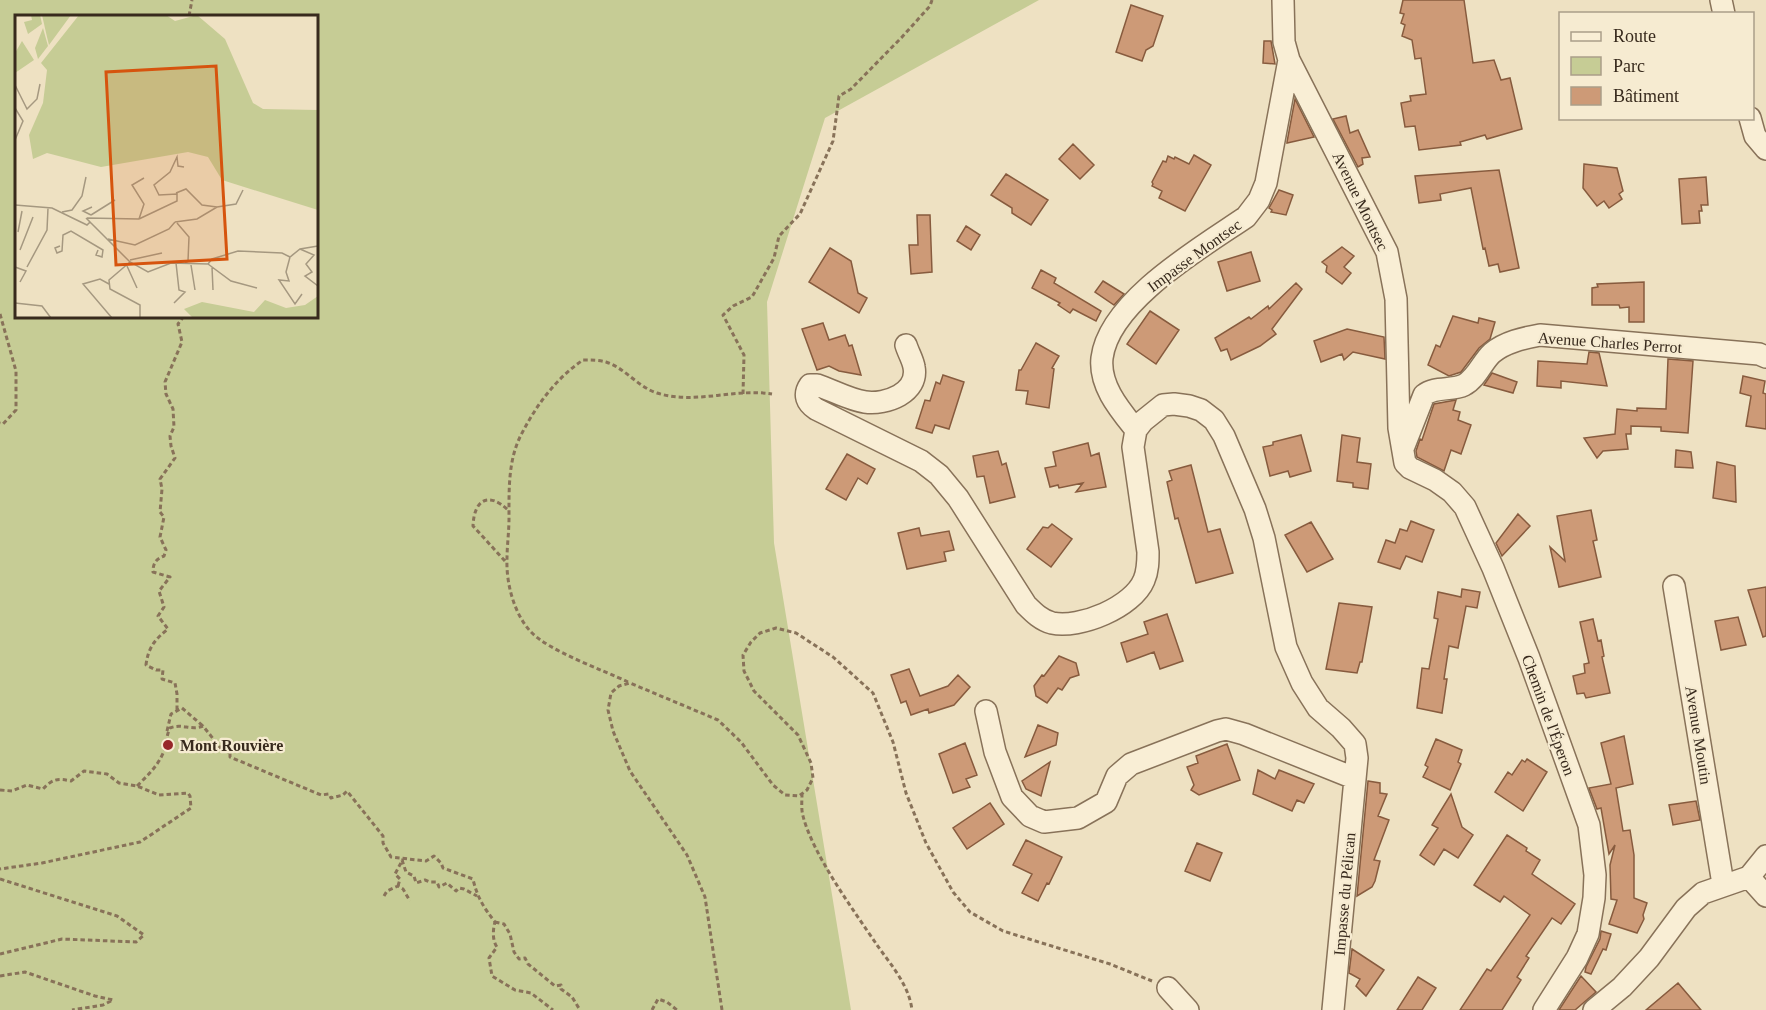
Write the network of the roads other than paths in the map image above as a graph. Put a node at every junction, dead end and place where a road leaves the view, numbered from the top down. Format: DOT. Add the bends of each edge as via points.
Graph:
graph roads {
  1 [pos="1283,0"];
  2 [pos="1289,60"];
  3 [pos="1751,120"];
  4 [pos="1766,149"];
  5 [pos="906,345"];
  6 [pos="1766,357"];
  7 [pos="1137,430"];
  8 [pos="1402,449"];
  9 [pos="1674,586"];
  10 [pos="986,711"];
  11 [pos="1354,778"];
  12 [pos="1766,856"];
  13 [pos="1749,877"];
  14 [pos="1723,884"];
  15 [pos="1766,896"];
  16 [pos="1168,988"];
  17 [pos="1188,1010"];
  18 [pos="1333,1010"];
  19 [pos="1544,1010"];
  20 [pos="1594,1010"];
  1 -- 2 [label="street, Avenue Montsec" via="1284,42"];
  2 -- 7 [label="street, Impasse Montsec" via="1266,183 1258,200 1246,217 1144,291 1126,309 1109,338 1102,357 1103,373 1114,404"];
  2 -- 8 [label="street, Avenue Montsec" via="1387,252 1396,299"];
  3 -- 4 [label="street" via="1755,136"];
  5 -- 7 [label="street" via="914,376 895,399 864,402 810,385 806,395 809,404 921,461 939,475 1026,605 1038,617 1052,623 1084,621 1116,608 1133,597 1144,580 1148,552 1133,447"];
  6 -- 8 [label="street, Avenue Charles Perrot" via="1540,335 1524,338 1492,353 1463,386 1424,395"];
  7 -- 11 [label="street, Impasse du Pélican" via="1163,405 1174,404 1200,410 1214,420 1224,436 1264,538 1286,646 1318,708 1355,744"];
  8 -- 19 [label="street, Chemin de l'Éperon" via="1410,468 1452,492 1465,507 1525,648 1589,825 1595,875 1588,934"];
  9 -- 14 [label="street, Avenue Moutin"];
  10 -- 11 [label="street" via="994,752 1012,797 1030,816 1044,822 1078,818 1106,802 1117,776 1131,764 1217,730 1244,734"];
  11 -- 18 [label="street, Impasse du Pélican"];
  12 -- 13 [label="street"];
  13 -- 14 [label="street"];
  13 -- 15 [label="street"];
  14 -- 20 [label="street" via="1704,892 1686,908 1649,958"];
  16 -- 17 [label="street"];
}
